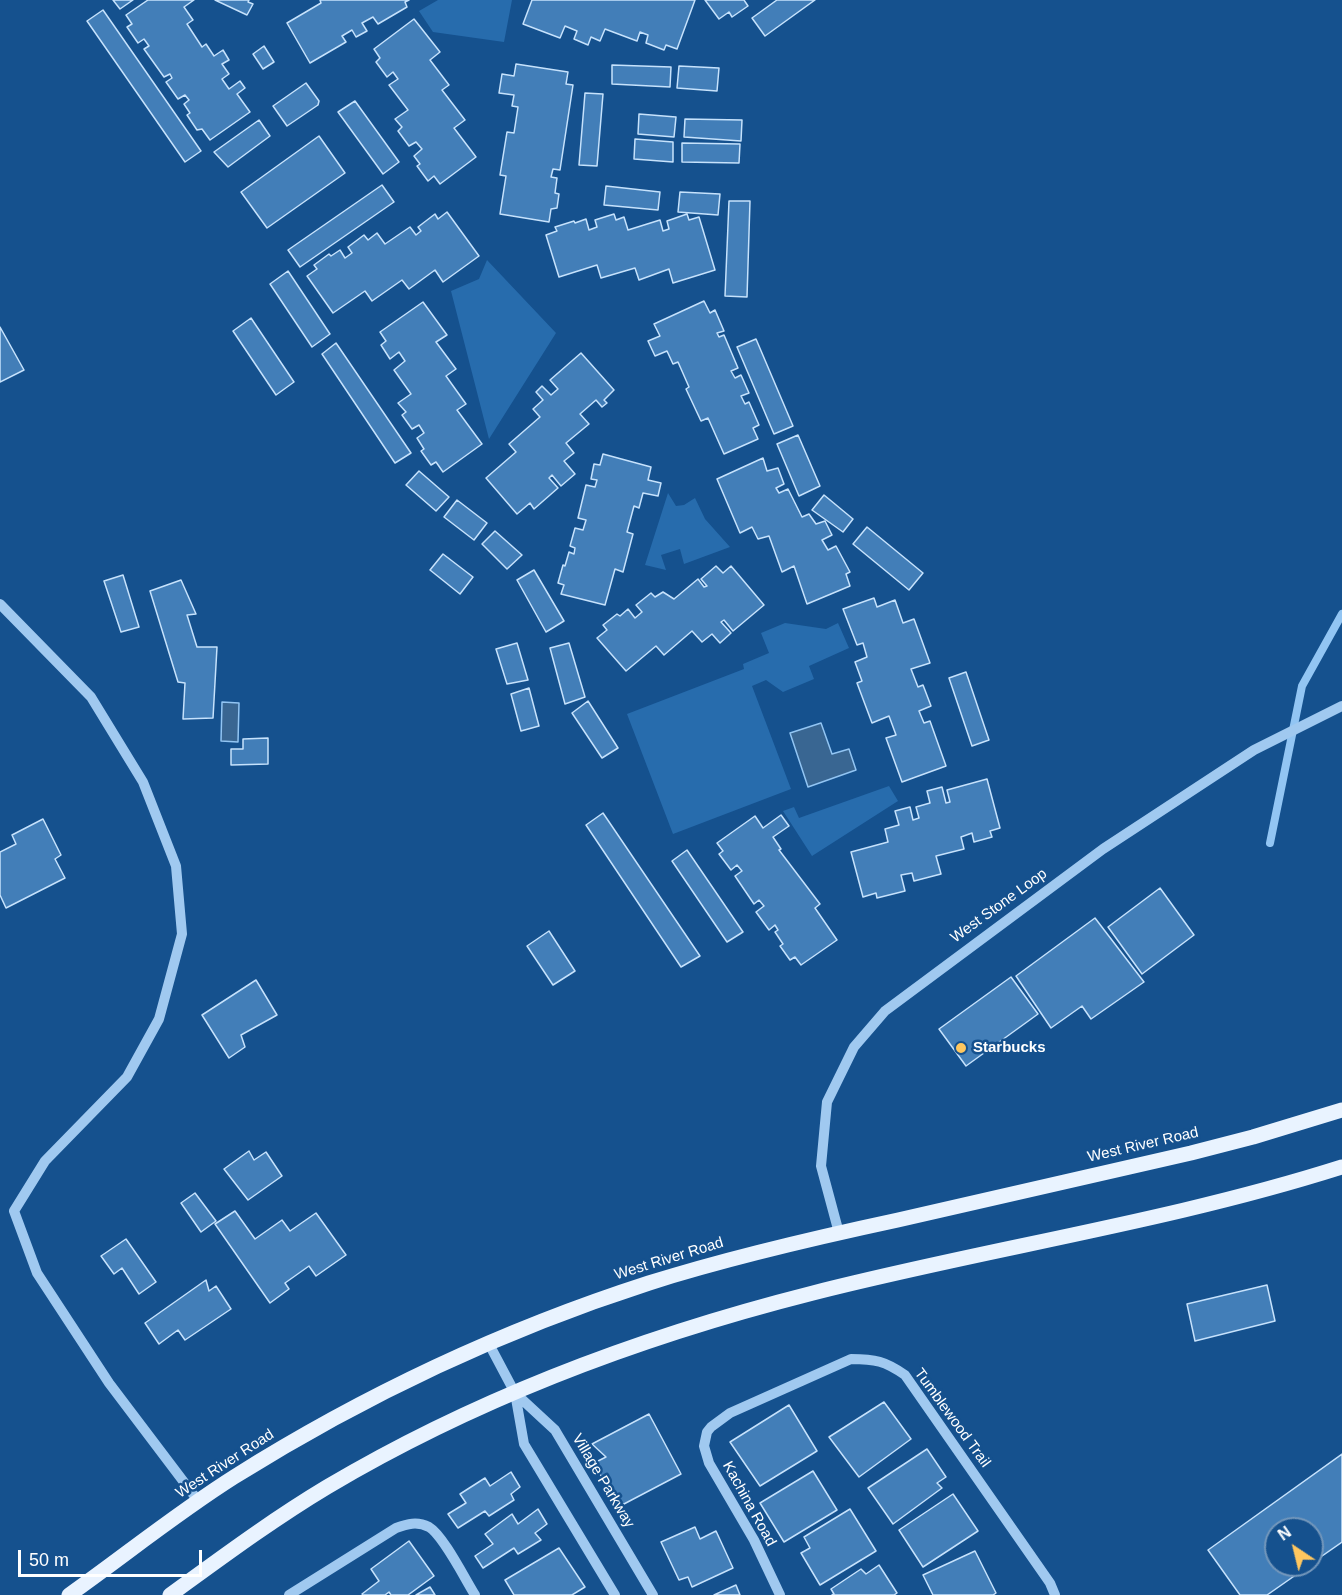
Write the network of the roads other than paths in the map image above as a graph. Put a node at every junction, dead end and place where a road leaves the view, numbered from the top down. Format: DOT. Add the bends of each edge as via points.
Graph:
graph roads {
  1 [pos="0,604"];
  2 [pos="1342,706"];
  3 [pos="1342,1110"];
  4 [pos="1342,1167"];
  5 [pos="839,1233"];
  6 [pos="489,1344"];
  7 [pos="515,1392"];
  8 [pos="711,1427"];
  9 [pos="199,1502"];
  10 [pos="69,1595"];
  11 [pos="170,1595"];
  12 [pos="289,1595"];
  13 [pos="475,1595"];
  14 [pos="615,1595"];
  15 [pos="653,1595"];
  16 [pos="780,1595"];
  17 [pos="1055,1595"];
  1 -- 9 [label="street" via="91,697 143,782 176,866 182,934 159,1019 127,1077 45,1161 14,1211 37,1273 109,1383"];
  2 -- 5 [label="street, West Stone Loop" via="1254,750 1103,849 885,1011 854,1047 827,1102 821,1166"];
  3 -- 5 [label="main road, West River Road" via="1201,1150"];
  4 -- 7 [label="main road" via="1169,1213 760,1308 631,1347"];
  5 -- 6 [label="main road, West River Road" via="755,1252 647,1284"];
  6 -- 7 [label="street, Village Parkway"];
  6 -- 9 [label="main road, West River Road" via="346,1412 260,1461"];
  7 -- 11 [label="main road" via="435,1428 325,1488"];
  7 -- 14 [label="street, Village Parkway" via="524,1444"];
  7 -- 15 [label="street, Village Parkway" via="554,1429"];
  8 -- 16 [label="street, Kachina Road" via="704,1446 709,1463 754,1540"];
  8 -- 17 [label="street, Tumblewood Trail" via="730,1413 851,1359 888,1364 915,1389"];
  9 -- 10 [label="main road, West River Road"];
  12 -- 13 [label="street" via="396,1528 411,1523 429,1527 438,1536"];
}
